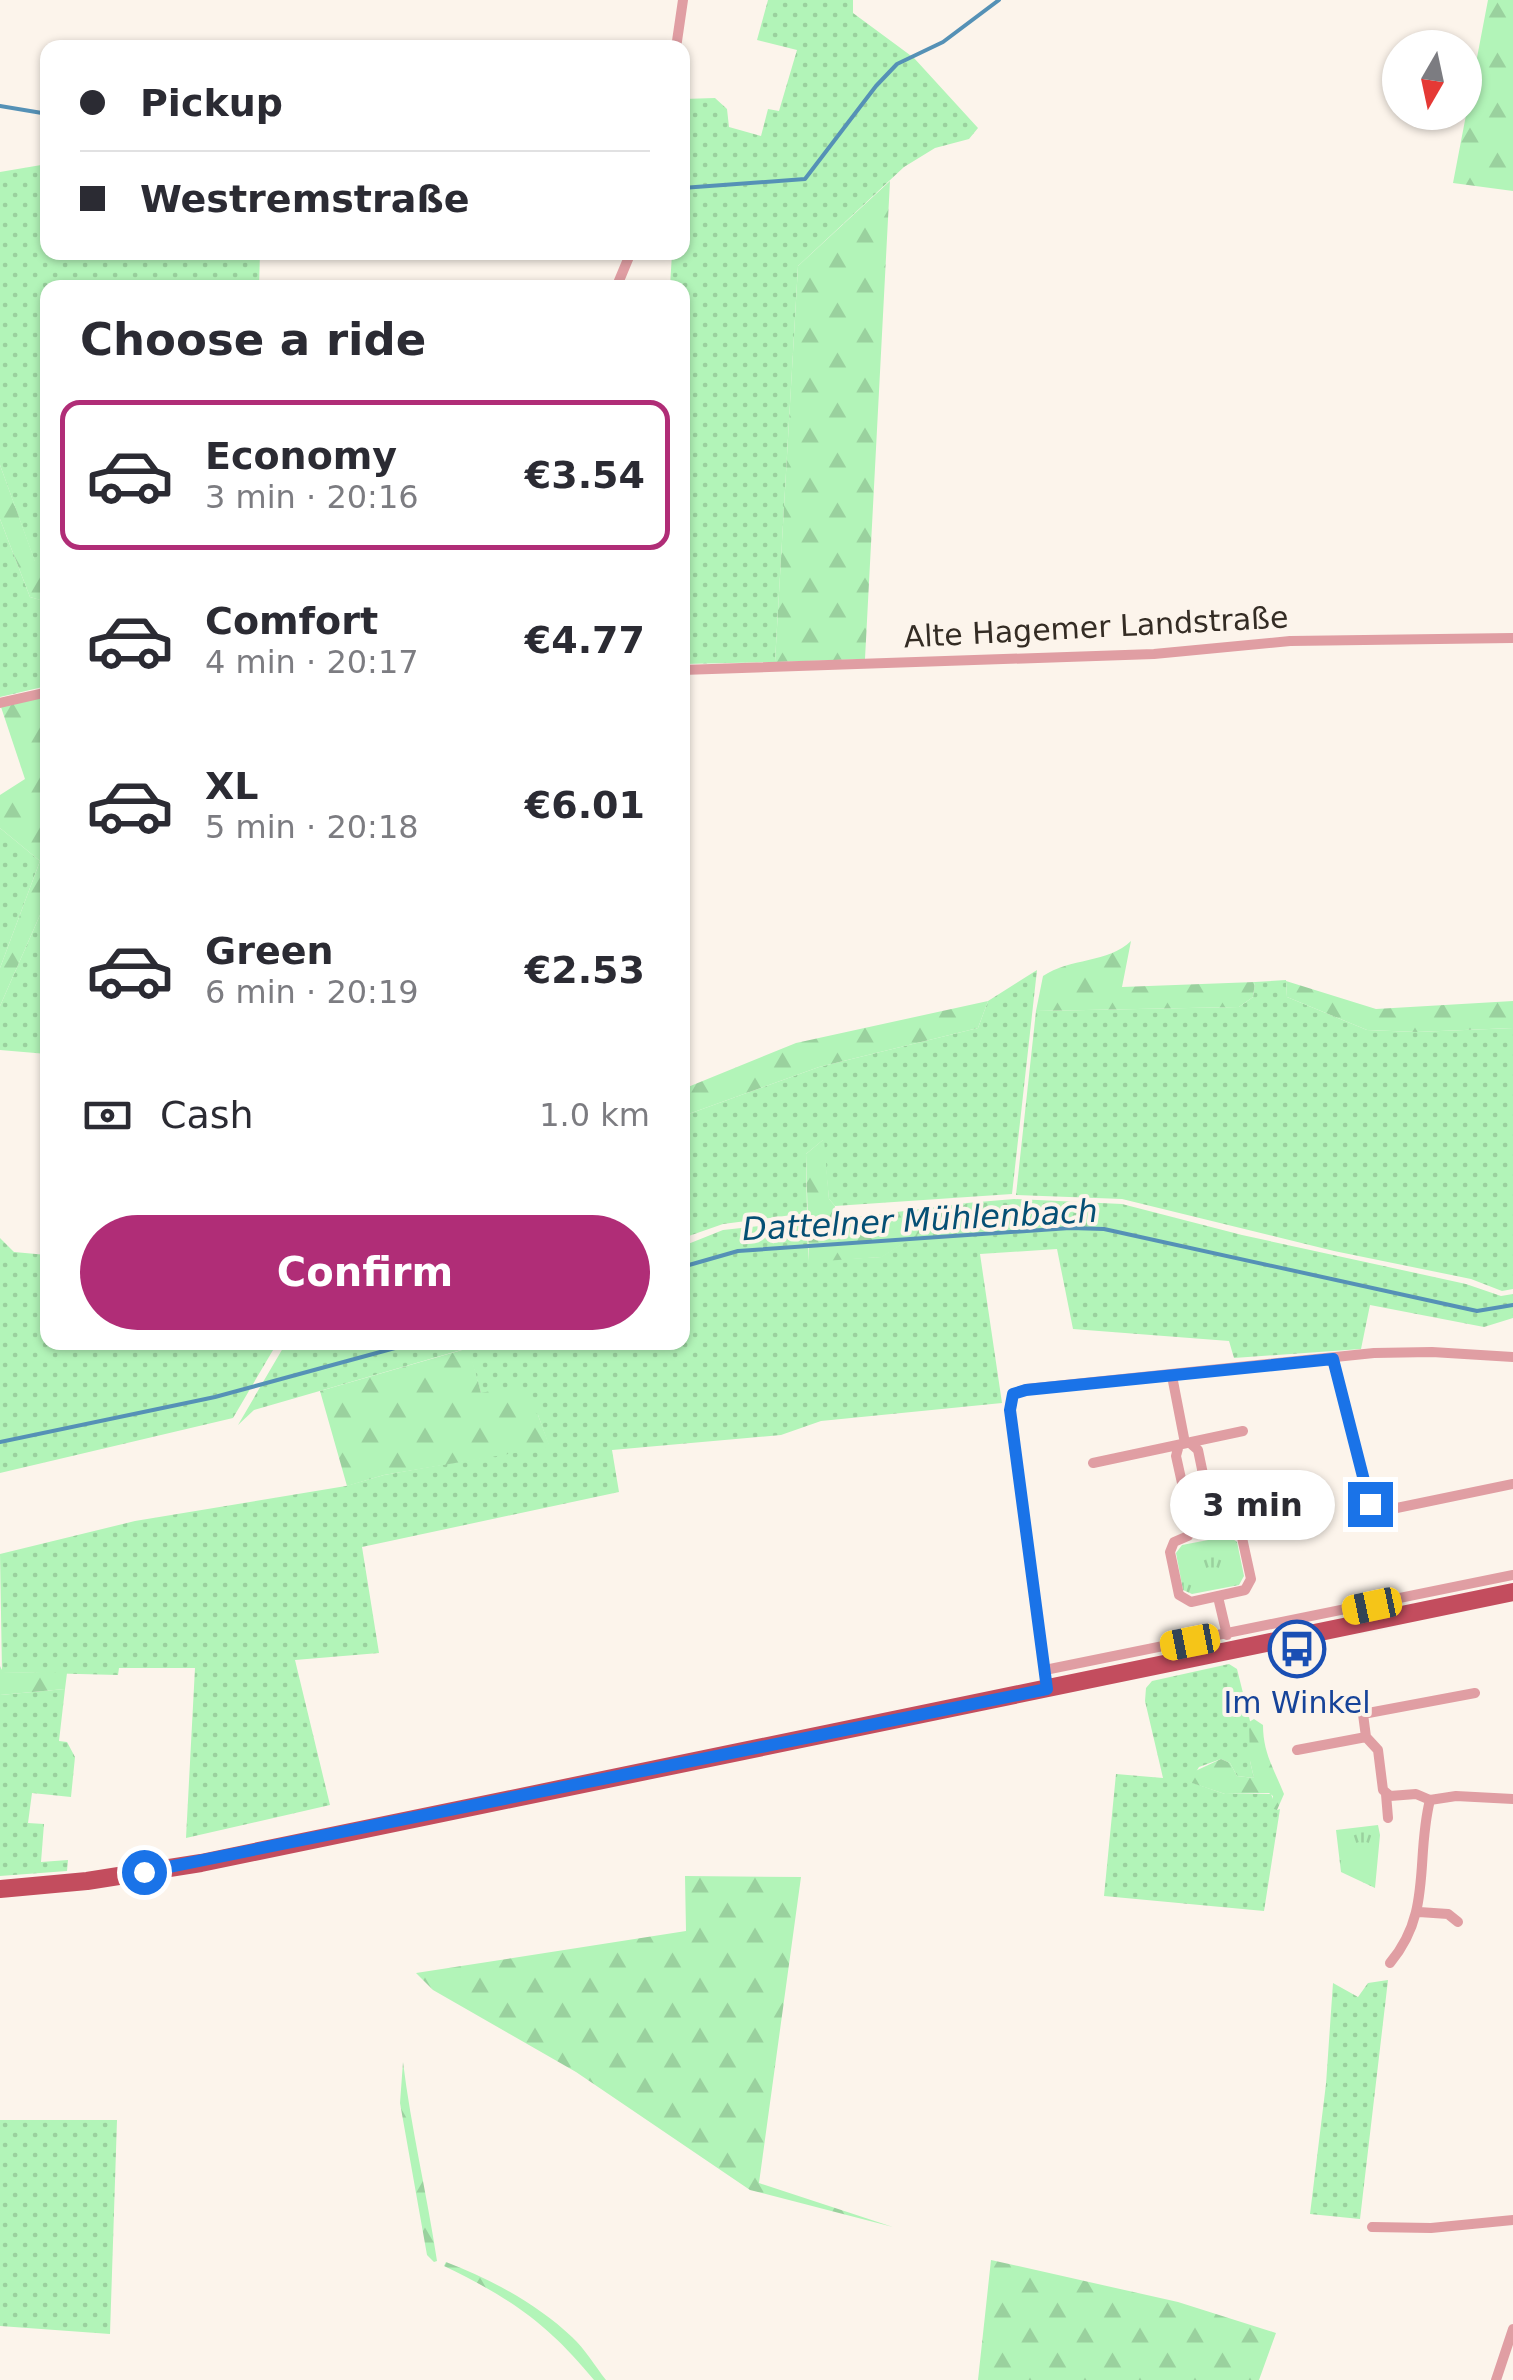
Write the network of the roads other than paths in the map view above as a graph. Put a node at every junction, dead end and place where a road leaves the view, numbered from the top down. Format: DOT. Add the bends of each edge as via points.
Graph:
graph roads {
  1 [pos="683,0"];
  2 [pos="677,40"];
  3 [pos="1513,638"];
  4 [pos="690,670"];
  5 [pos="40,694"];
  6 [pos="0,703"];
  7 [pos="1513,1358"];
  8 [pos="1333,1359"];
  9 [pos="1172,1376"];
  10 [pos="1244,1431"];
  11 [pos="1185,1444"];
  12 [pos="1092,1462"];
  13 [pos="1513,1484"];
  14 [pos="1513,1575"];
  15 [pos="1513,1592"];
  16 [pos="1218,1597"];
  17 [pos="1227,1635"];
  18 [pos="1046,1680"];
  19 [pos="1475,1693"];
  20 [pos="1366,1737"];
  21 [pos="1297,1750"];
  22 [pos="1385,1792"];
  23 [pos="1513,1799"];
  24 [pos="1430,1800"];
  25 [pos="1388,1818"];
  26 [pos="0,1888"];
  27 [pos="1419,1912"];
  28 [pos="1458,1922"];
  29 [pos="1390,1963"];
  30 [pos="1513,2220"];
  31 [pos="1372,2227"];
  32 [pos="1513,2329"];
  33 [pos="1496,2380"];
  1 -- 2 [label="street"];
  3 -- 4 [label="street, Alte Hagemer Landstraße" via="1290,641 1154,654"];
  5 -- 6 [label="street"];
  7 -- 8 [label="street" via="1432,1352"];
  8 -- 9 [label="street"];
  8 -- 13 [label="street" via="1366,1499 1375,1508"];
  9 -- 11 [label="street"];
  9 -- 18 [label="street" via="1013,1394"];
  10 -- 11 [label="street"];
  11 -- 12 [label="street"];
  11 -- 16 [label="street" via="1198,1450 1213,1522 1240,1533 1252,1579 1245,1590"];
  11 -- 16 [label="street" via="1176,1456 1192,1528 1170,1547 1179,1595 1190,1602"];
  14 -- 17 [label="street"];
  15 -- 18 [label="main road"];
  16 -- 17 [label="street"];
  17 -- 18 [label="street"];
  18 -- 26 [label="main road" via="202,1862 88,1882"];
  19 -- 20 [label="street" via="1363,1714"];
  20 -- 21 [label="street"];
  20 -- 22 [label="street" via="1378,1750"];
  22 -- 24 [label="street"];
  22 -- 25 [label="street"];
  23 -- 24 [label="street"];
  24 -- 27 [label="street"];
  27 -- 28 [label="street" via="1448,1914"];
  27 -- 29 [label="street"];
  30 -- 31 [label="street"];
  32 -- 33 [label="street"];
}
